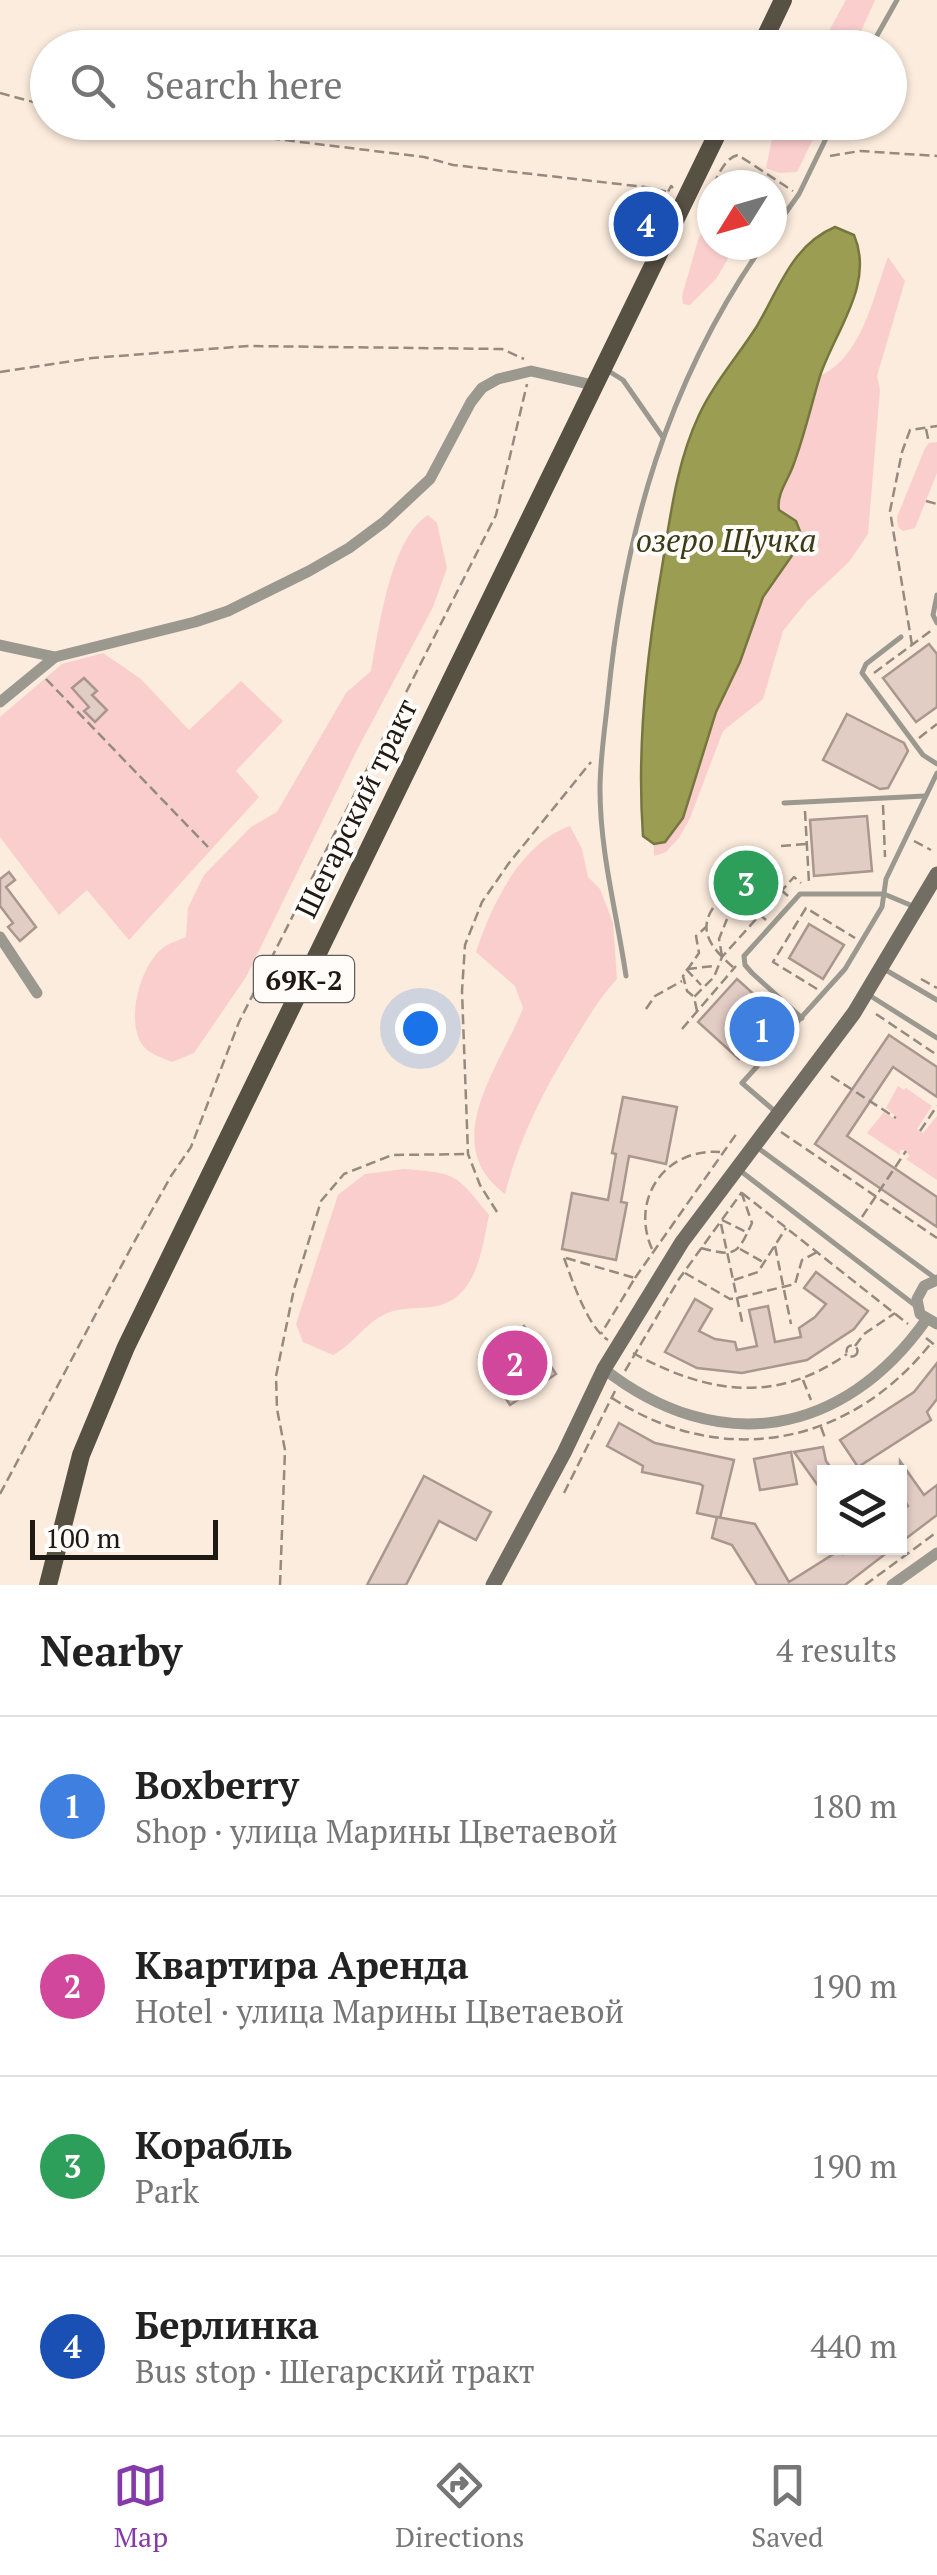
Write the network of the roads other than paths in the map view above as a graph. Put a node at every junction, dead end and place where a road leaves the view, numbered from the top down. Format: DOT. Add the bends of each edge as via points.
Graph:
graph roads {
  1 [pos="784,0"];
  2 [pos="897,0"];
  3 [pos="769,30"];
  4 [pos="880,30"];
  5 [pos="714,140"];
  6 [pos="826,140"];
  7 [pos="787,211"];
  8 [pos="753,260"];
  9 [pos="602,366"];
  10 [pos="592,385"];
  11 [pos="662,436"];
  12 [pos="937,594"];
  13 [pos="937,625"];
  14 [pos="901,637"];
  15 [pos="0,645"];
  16 [pos="56,658"];
  17 [pos="0,702"];
  18 [pos="937,764"];
  19 [pos="937,773"];
  20 [pos="933,790"];
  21 [pos="926,796"];
  22 [pos="784,803"];
  23 [pos="937,874"];
  24 [pos="884,894"];
  25 [pos="917,909"];
  26 [pos="0,937"];
  27 [pos="883,968"];
  28 [pos="626,976"];
  29 [pos="37,993"];
  30 [pos="867,994"];
  31 [pos="937,1000"];
  32 [pos="802,1018"];
  33 [pos="937,1038"];
  34 [pos="778,1114"];
  35 [pos="754,1145"];
  36 [pos="736,1167"];
  37 [pos="937,1280"];
  38 [pos="918,1307"];
  39 [pos="931,1322"];
  40 [pos="604,1369"];
  41 [pos="937,1553"];
  42 [pos="48,1585"];
  43 [pos="493,1585"];
  44 [pos="892,1585"];
  1 -- 3 [label="main road"];
  2 -- 4 [label="lane"];
  5 -- 9 [label="main road, Шегарский тракт / 69К-2"];
  6 -- 7 [label="lane"];
  8 -- 11 [label="lane" via="729,294"];
  9 -- 10 [label="main road, Шегарский тракт / 69К-2"];
  9 -- 11 [label="lane" via="623,380"];
  10 -- 16 [label="street" via="531,371 498,379 471,402 430,479 335,556 228,610"];
  10 -- 42 [label="main road, Шегарский тракт / 69К-2" via="126,1346 80,1455"];
  11 -- 28 [label="lane" via="628,558 600,787 603,856"];
  12 -- 13 [label="lane"];
  14 -- 18 [label="lane" via="862,668 865,680"];
  15 -- 16 [label="street"];
  16 -- 17 [label="street"];
  19 -- 20 [label="lane"];
  20 -- 21 [label="lane"];
  21 -- 22 [label="lane"];
  21 -- 24 [label="lane"];
  23 -- 25 [label="street"];
  24 -- 25 [label="lane"];
  24 -- 32 [label="lane" via="846,970"];
  24 -- 32 [label="lane" via="800,894 744,956 745,965"];
  25 -- 27 [label="street"];
  26 -- 29 [label="street"];
  27 -- 30 [label="street"];
  27 -- 31 [label="lane"];
  30 -- 33 [label="lane"];
  30 -- 34 [label="street"];
  32 -- 34 [label="lane" via="742,1084"];
  34 -- 35 [label="street"];
  35 -- 36 [label="street"];
  35 -- 37 [label="lane"];
  36 -- 38 [label="lane"];
  36 -- 40 [label="street"];
  37 -- 38 [label="street" via="919,1292"];
  38 -- 39 [label="street"];
  39 -- 40 [label="street" via="859,1389 787,1420 694,1418 664,1408"];
  40 -- 43 [label="street"];
  41 -- 44 [label="street"];
}
